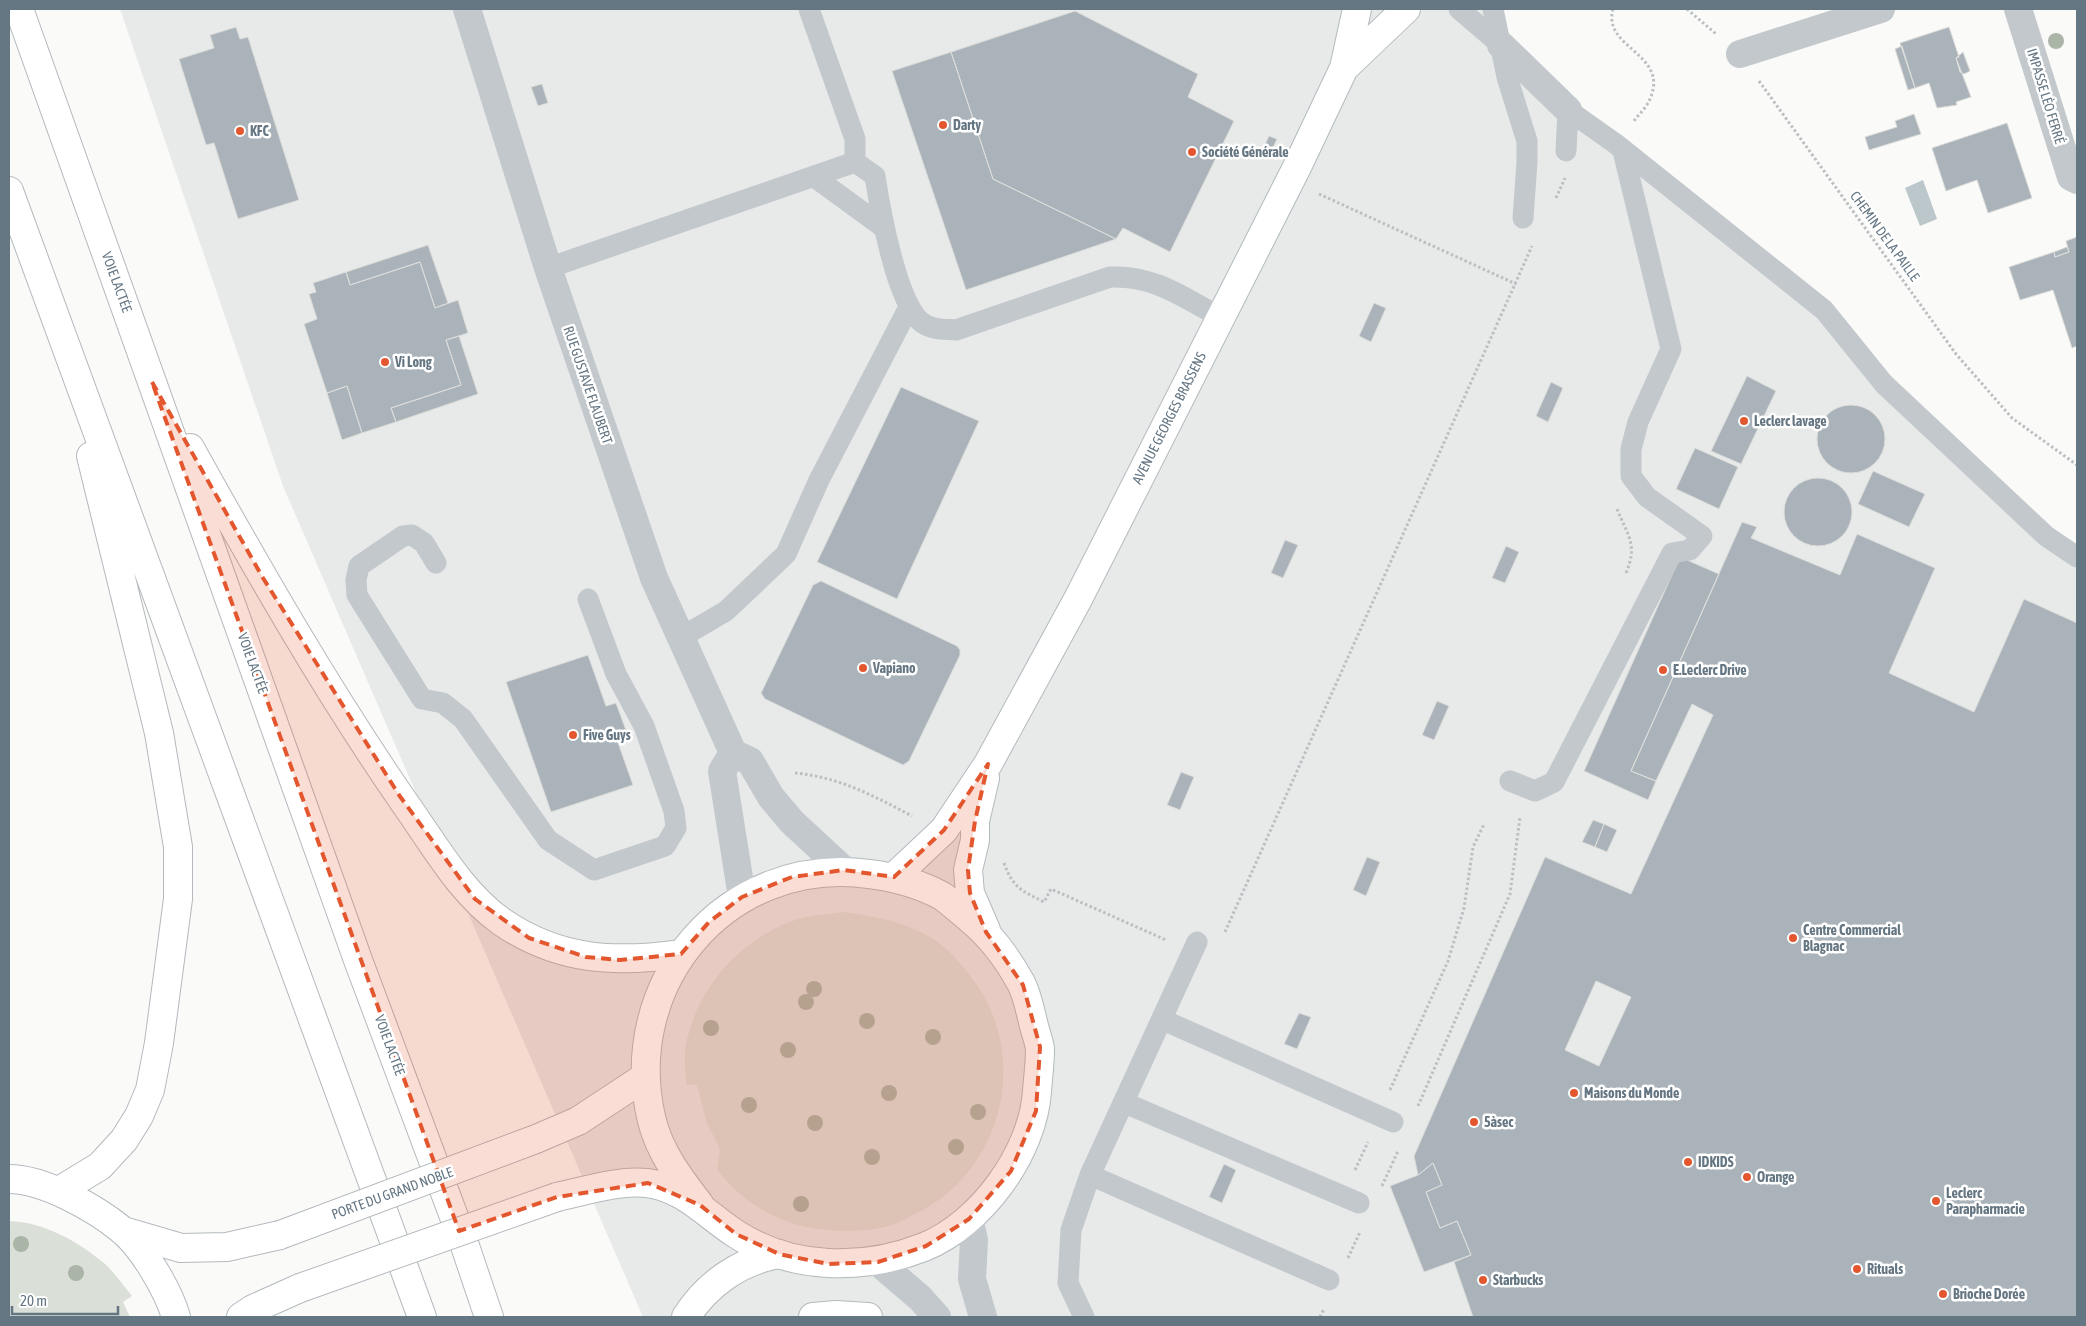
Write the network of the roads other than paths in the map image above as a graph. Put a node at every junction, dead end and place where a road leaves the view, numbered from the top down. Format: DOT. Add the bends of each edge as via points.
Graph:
graph roads {
  1 [pos="19,9"];
  2 [pos="467,9"];
  3 [pos="1357,9"];
  4 [pos="1406,9"];
  5 [pos="1459,9"];
  6 [pos="1493,9"];
  7 [pos="1881,9"];
  8 [pos="2018,9"];
  9 [pos="816,13"];
  10 [pos="1501,45"];
  11 [pos="1740,54"];
  12 [pos="1344,68"];
  13 [pos="1568,110"];
  14 [pos="1620,148"];
  15 [pos="1566,151"];
  16 [pos="855,162"];
  17 [pos="813,176"];
  18 [pos="2077,180"];
  19 [pos="9,191"];
  20 [pos="1523,218"];
  21 [pos="883,227"];
  22 [pos="548,268"];
  23 [pos="909,307"];
  24 [pos="1220,317"];
  25 [pos="59,326"];
  26 [pos="152,382"];
  27 [pos="2077,557"];
  28 [pos="436,563"];
  29 [pos="588,599"];
  30 [pos="680,638"];
  31 [pos="732,754"];
  32 [pos="988,764"];
  33 [pos="1520,785"];
  34 [pos="844,870"];
  35 [pos="894,877"];
  36 [pos="742,897"];
  37 [pos="986,932"];
  38 [pos="1195,947"];
  39 [pos="681,954"];
  40 [pos="1163,1020"];
  41 [pos="645,1077"];
  42 [pos="1125,1103"];
  43 [pos="1386,1118"];
  44 [pos="1090,1175"];
  45 [pos="9,1179"];
  46 [pos="59,1191"];
  47 [pos="1359,1202"];
  48 [pos="700,1205"];
  49 [pos="969,1219"];
  50 [pos="123,1231"];
  51 [pos="779,1254"];
  52 [pos="878,1262"];
  53 [pos="1333,1282"];
  54 [pos="176,1317"];
  55 [pos="241,1317"];
  56 [pos="422,1317"];
  57 [pos="489,1317"];
  58 [pos="686,1317"];
  59 [pos="813,1317"];
  60 [pos="868,1317"];
  61 [pos="937,1317"];
  62 [pos="983,1317"];
  63 [pos="1084,1317"];
  1 -- 26 [label="main road, VOIE LACTÉE"];
  2 -- 22 [label="street, RUE GUSTAVE FLAUBERT"];
  3 -- 12 [label="main road, AVENUE GEORGES BRASSENS"];
  4 -- 12 [label="main road, AVENUE GEORGES BRASSENS"];
  5 -- 10 [label="lane"];
  6 -- 10 [label="lane"];
  7 -- 11 [label="street"];
  8 -- 18 [label="street, IMPASSE LÉO FERRÉ" via="2071,178"];
  9 -- 16 [label="lane" via="855,138"];
  10 -- 13 [label="street"];
  10 -- 20 [label="lane" via="1526,141"];
  12 -- 24 [label="main road, AVENUE GEORGES BRASSENS"];
  13 -- 14 [label="lane"];
  13 -- 15 [label="lane"];
  14 -- 27 [label="lane" via="1824,310 1884,384 2046,536"];
  14 -- 33 [label="lane" via="1671,349 1638,422 1631,449 1631,476 1647,497 1702,536 1690,550 1672,553 1554,782 1535,791"];
  16 -- 17 [label="lane"];
  16 -- 21 [label="lane" via="875,176"];
  17 -- 21 [label="lane"];
  17 -- 22 [label="lane"];
  19 -- 25 [label="main road"];
  21 -- 23 [label="lane"];
  22 -- 30 [label="street, RUE GUSTAVE FLAUBERT" via="654,578"];
  23 -- 24 [label="lane" via="921,322 936,329 956,330 1110,277 1130,276 1148,280"];
  23 -- 30 [label="lane" via="819,480 786,554 726,611"];
  24 -- 32 [label="main road, AVENUE GEORGES BRASSENS" via="1078,599"];
  25 -- 46 [label="main road" via="159,733 178,847 178,899 150,1090 124,1140 100,1166"];
  25 -- 56 [label="main road"];
  26 -- 39 [label="main road" via="263,578 345,714 451,870 475,899 502,922 529,938 586,957 620,960"];
  26 -- 57 [label="main road, VOIE LACTÉE"];
  28 -- 29 [label="lane" via="424,543 412,535 403,536 359,566 357,595 422,699 443,703 463,719 548,840 594,870 665,846 676,828 674,811 644,726 616,674"];
  30 -- 31 [label="street, RUE GUSTAVE FLAUBERT"];
  31 -- 34 [label="street" via="750,760 772,797 792,822"];
  31 -- 36 [label="street" via="722,771"];
  32 -- 35 [label="main road, AVENUE GEORGES BRASSENS" via="944,830"];
  32 -- 37 [label="main road, AVENUE GEORGES BRASSENS" via="968,870 970,893"];
  34 -- 35 [label="main road"];
  34 -- 36 [label="main road" via="792,877"];
  35 -- 37 [label="main road" via="942,896"];
  36 -- 39 [label="main road" via="708,922"];
  37 -- 49 [label="main road" via="1023,985 1040,1047 1036,1111 1012,1171"];
  38 -- 40 [label="lane"];
  39 -- 41 [label="main road" via="652,1012"];
  40 -- 42 [label="lane"];
  40 -- 43 [label="lane"];
  41 -- 48 [label="main road" via="652,1124 671,1167"];
  41 -- 50 [label="main road, PORTE DU GRAND NOBLE, bridge" via="578,1121 280,1235 227,1247 181,1248"];
  42 -- 44 [label="lane"];
  42 -- 47 [label="lane"];
  44 -- 53 [label="lane"];
  44 -- 63 [label="lane" via="1071,1230 1068,1283"];
  45 -- 46 [label="main road"];
  46 -- 50 [label="main road"];
  48 -- 51 [label="main road" via="736,1234"];
  48 -- 55 [label="main road, bridge" via="648,1183 609,1186 557,1197 300,1288"];
  49 -- 52 [label="main road" via="926,1246"];
  49 -- 62 [label="street" via="974,1240 972,1279"];
  50 -- 54 [label="main road" via="154,1269"];
  51 -- 52 [label="main road" via="828,1264"];
  51 -- 58 [label="main road" via="764,1257 718,1280"];
  52 -- 61 [label="street"];
  59 -- 60 [label="main road"];
}
